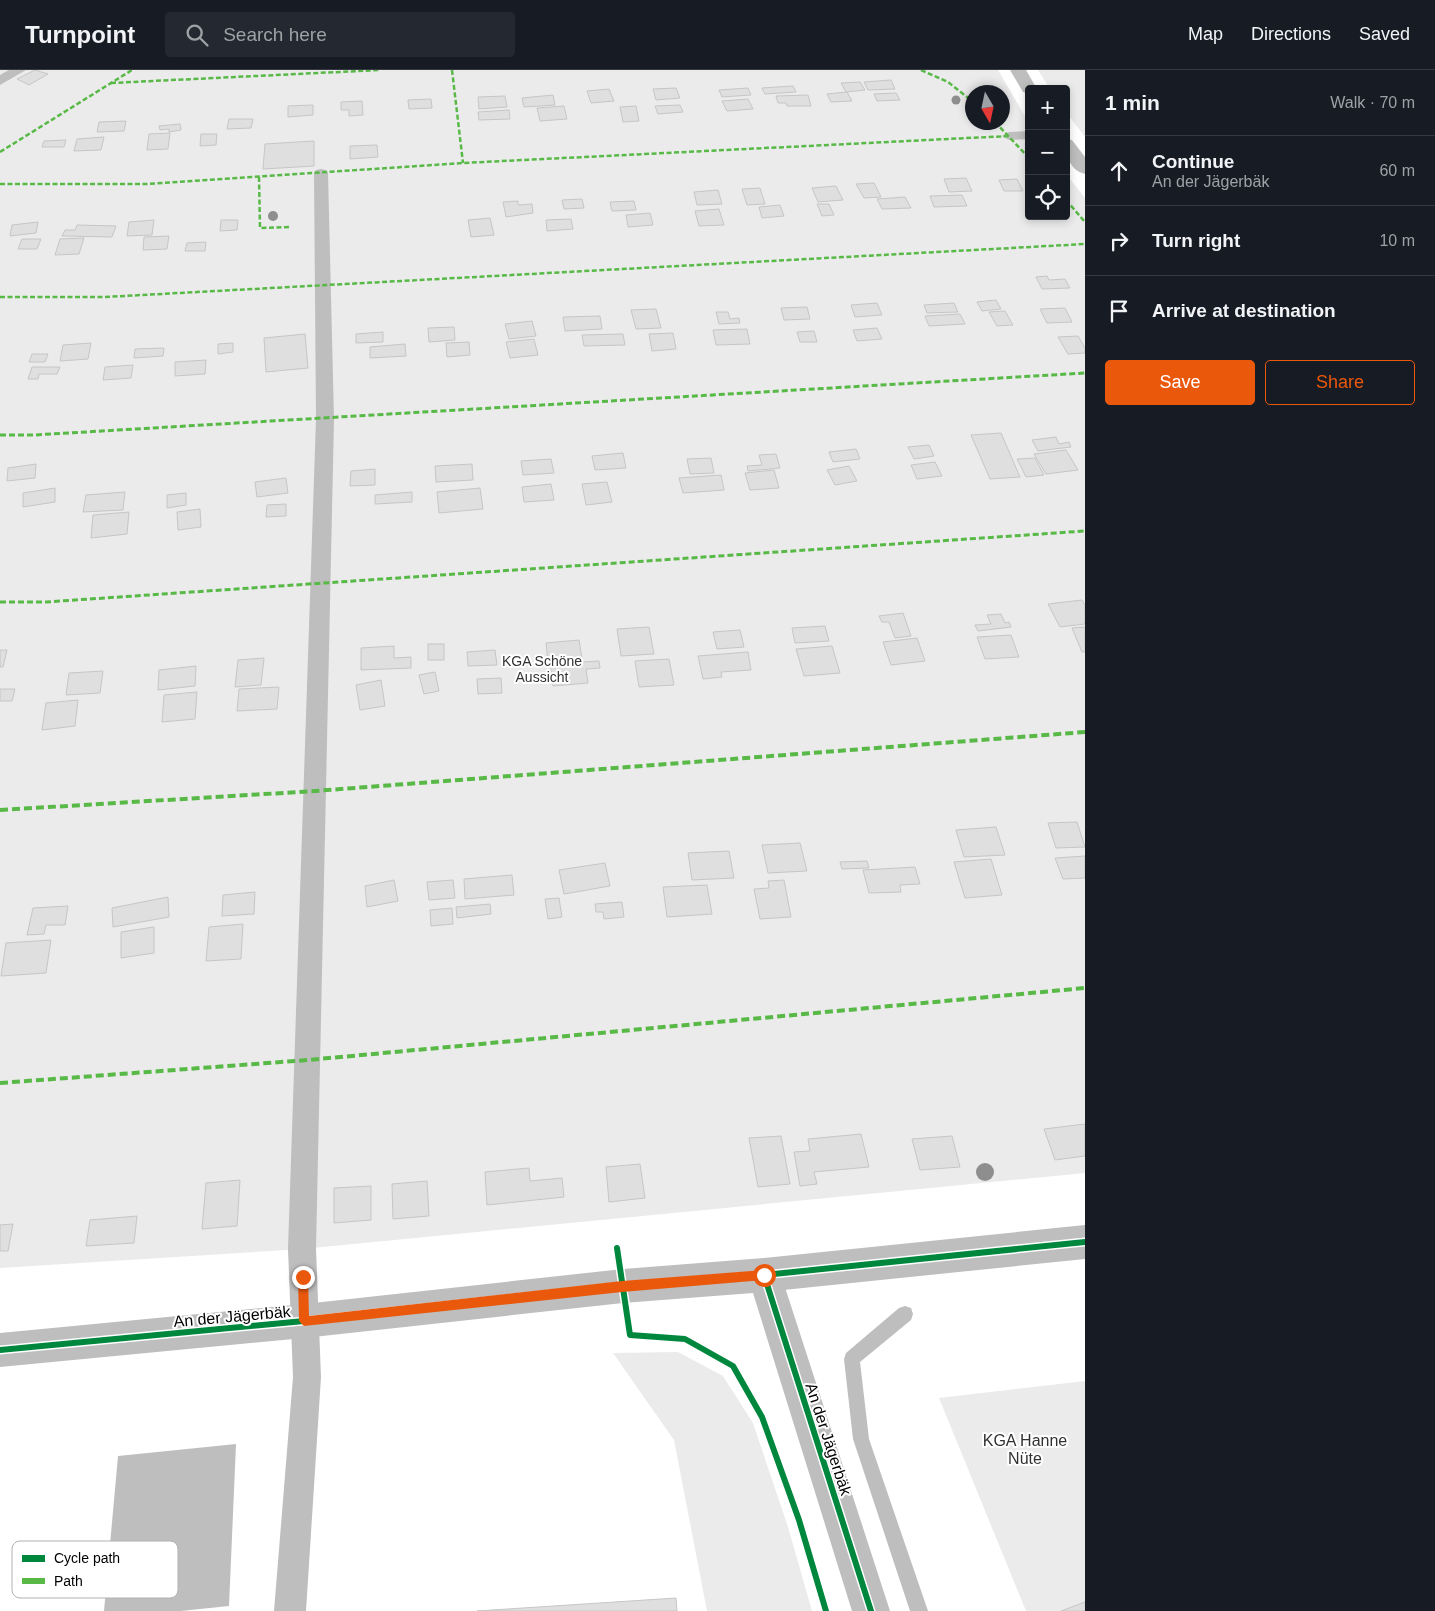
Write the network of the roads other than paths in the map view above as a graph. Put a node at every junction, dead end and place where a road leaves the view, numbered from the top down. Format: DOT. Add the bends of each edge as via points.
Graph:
graph roads {
  1 [pos="19,70"];
  2 [pos="1018,70"];
  3 [pos="0,81"];
  4 [pos="1027,85"];
  5 [pos="1025,135"];
  6 [pos="1009,136"];
  7 [pos="1070,149"];
  8 [pos="1085,169"];
  9 [pos="320,173"];
  10 [pos="1085,1242"];
  11 [pos="764,1275"];
  12 [pos="304,1321"];
  13 [pos="0,1350"];
  14 [pos="290,1611"];
  15 [pos="871,1611"];
  1 -- 3 [label="lane"];
  2 -- 4 [label="street"];
  5 -- 6 [label="lane"];
  7 -- 8 [label="street"];
  9 -- 12 [label="lane" via="325,419 302,1249"];
  10 -- 11 [label="street, An der Jägerbäk"];
  11 -- 12 [label="street, An der Jägerbäk" via="622,1286"];
  11 -- 15 [label="street, An der Jägerbäk"];
  12 -- 13 [label="street, An der Jägerbäk"];
  12 -- 14 [label="lane" via="307,1377"];
}
